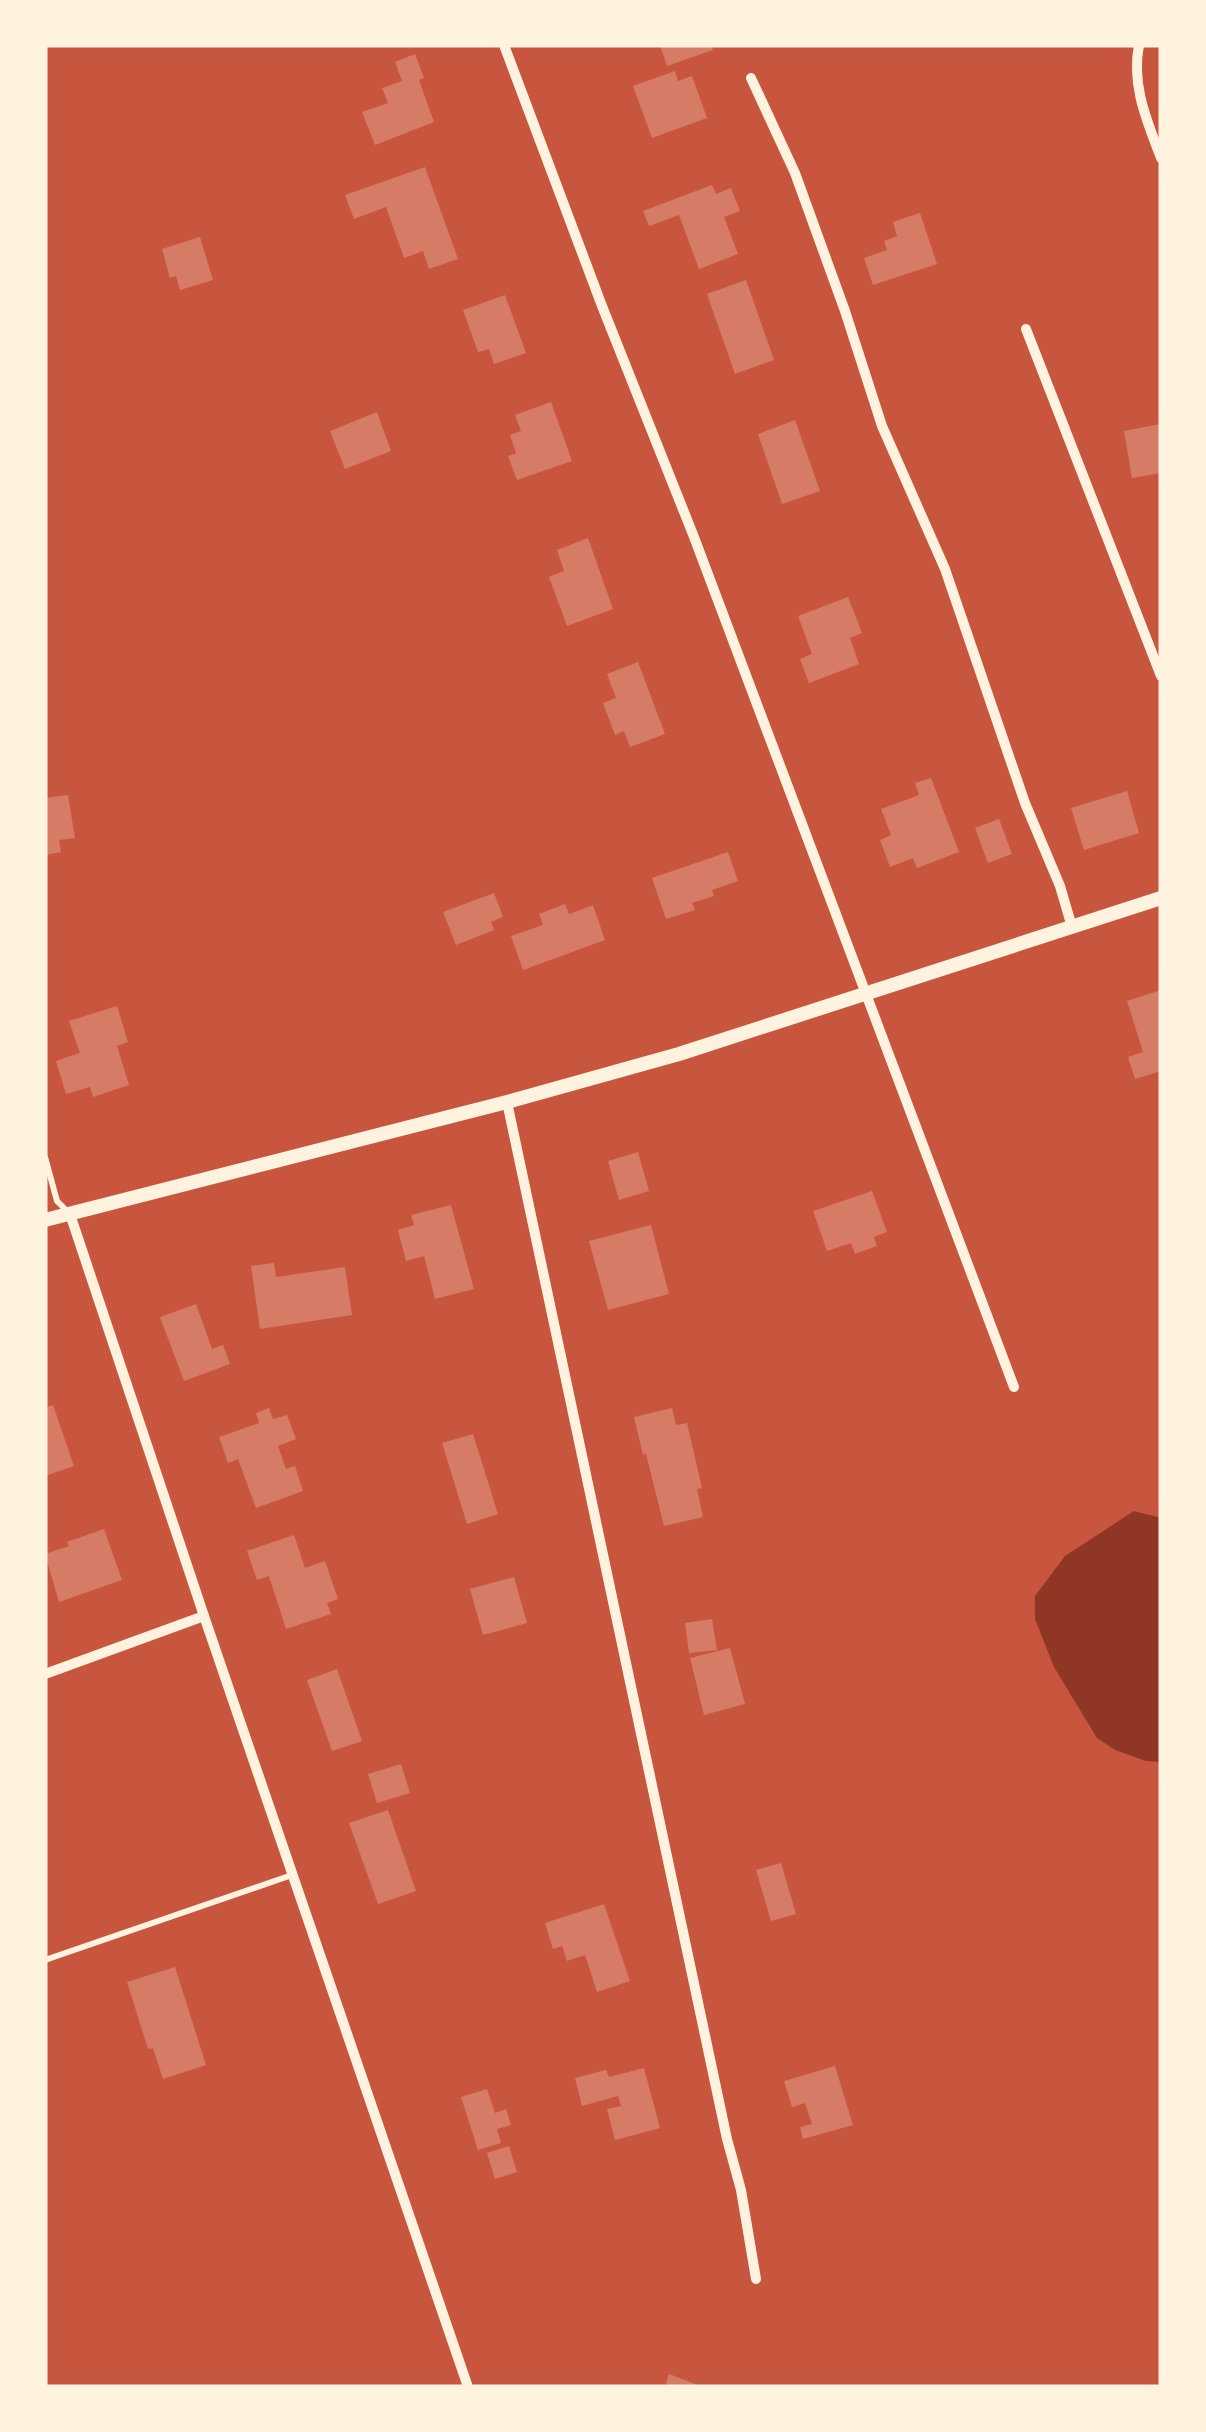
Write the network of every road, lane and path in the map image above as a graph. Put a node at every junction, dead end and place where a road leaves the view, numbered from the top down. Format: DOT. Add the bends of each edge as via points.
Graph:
graph roads {
  1 [pos="504,45"];
  2 [pos="1139,45"];
  3 [pos="751,78"];
  4 [pos="1161,158"];
  5 [pos="1026,329"];
  6 [pos="1161,676"];
  7 [pos="1161,898"];
  8 [pos="1072,926"];
  9 [pos="867,994"];
  10 [pos="507,1102"];
  11 [pos="45,1158"];
  12 [pos="70,1214"];
  13 [pos="45,1220"];
  14 [pos="1014,1387"];
  15 [pos="204,1616"];
  16 [pos="45,1674"];
  17 [pos="292,1875"];
  18 [pos="45,1960"];
  19 [pos="756,2279"];
  20 [pos="468,2387"];
  1 -- 9 [label="street"];
  2 -- 4 [label="street" via="1142,108"];
  3 -- 8 [label="street" via="796,173 882,426 945,569"];
  5 -- 6 [label="street"];
  7 -- 8 [label="street"];
  8 -- 9 [label="street"];
  9 -- 10 [label="street"];
  9 -- 14 [label="street"];
  10 -- 12 [label="street"];
  10 -- 19 [label="street"];
  11 -- 12 [label="lane" via="57,1201"];
  12 -- 13 [label="street"];
  12 -- 15 [label="street"];
  15 -- 16 [label="street"];
  15 -- 17 [label="street"];
  17 -- 18 [label="lane"];
  17 -- 20 [label="street"];
}
